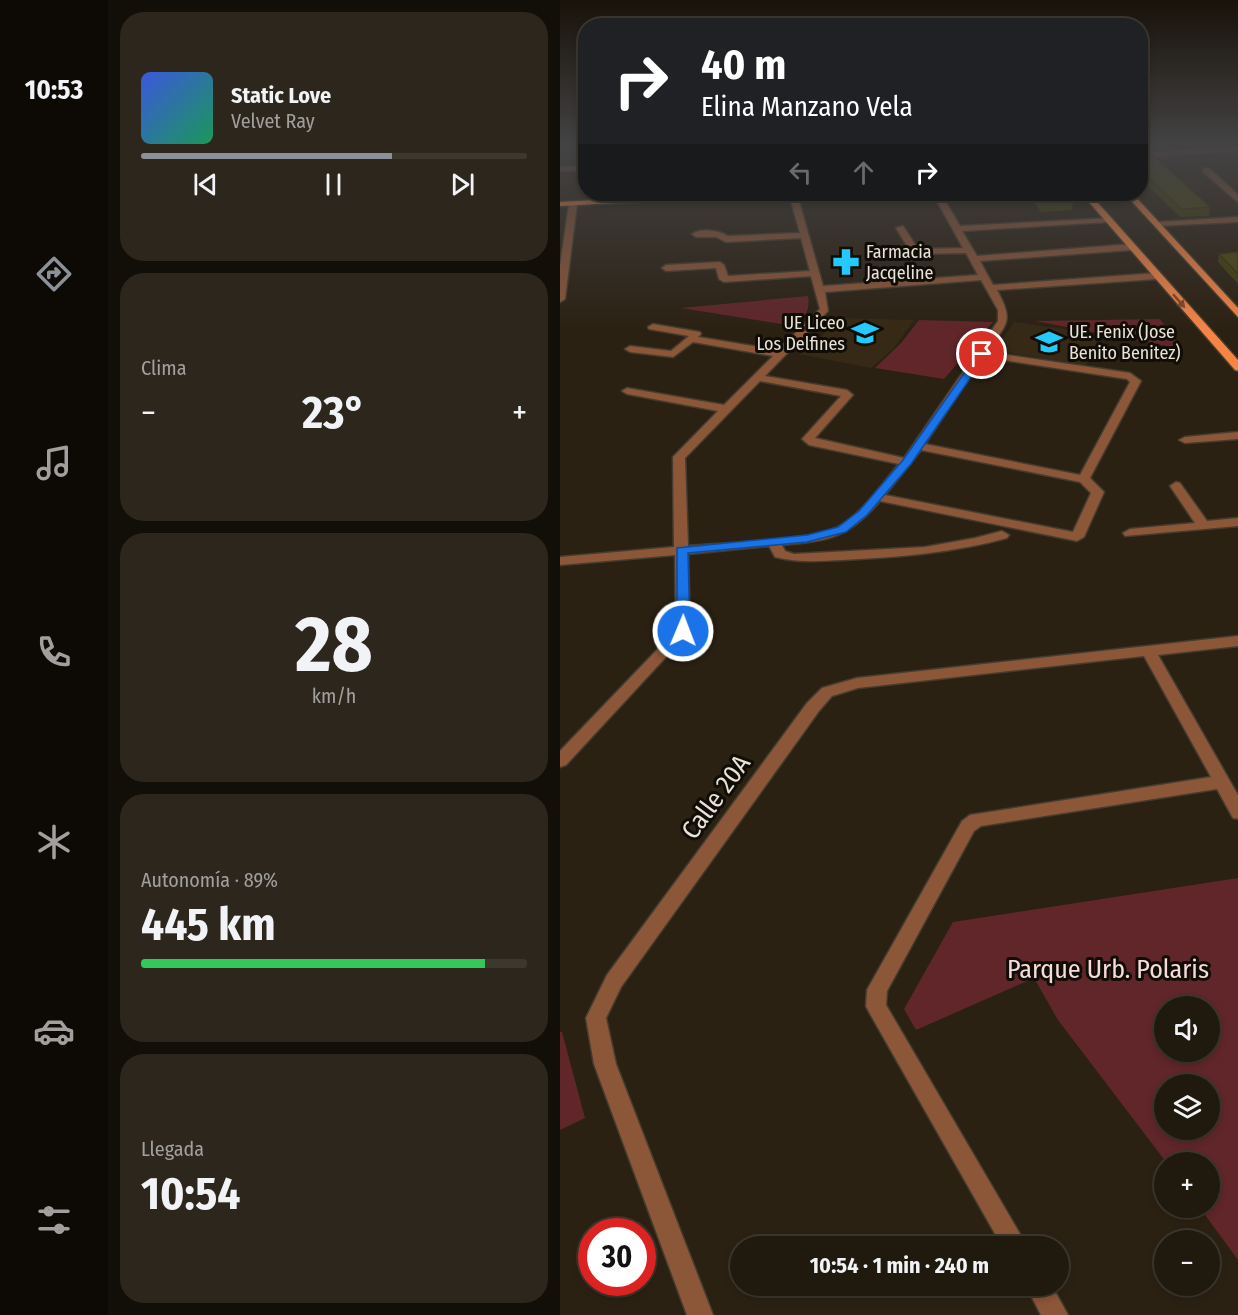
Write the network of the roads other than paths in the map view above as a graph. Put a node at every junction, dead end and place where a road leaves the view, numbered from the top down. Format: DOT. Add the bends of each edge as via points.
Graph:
graph roads {
  1 [pos="573,207"];
  2 [pos="797,207"];
  3 [pos="945,207"];
  4 [pos="1098,207"];
  5 [pos="1142,207"];
  6 [pos="1238,219"];
  7 [pos="1109,220"];
  8 [pos="1158,224"];
  9 [pos="900,228"];
  10 [pos="957,229"];
  11 [pos="696,234"];
  12 [pos="805,235"];
  13 [pos="1132,247"];
  14 [pos="972,254"];
  15 [pos="666,268"];
  16 [pos="816,273"];
  17 [pos="1157,276"];
  18 [pos="984,277"];
  19 [pos="561,288"];
  20 [pos="991,288"];
  21 [pos="821,289"];
  22 [pos="560,299"];
  23 [pos="1237,312"];
  24 [pos="653,327"];
  25 [pos="691,339"];
  26 [pos="630,349"];
  27 [pos="782,354"];
  28 [pos="982,354"];
  29 [pos="1238,368"];
  30 [pos="760,378"];
  31 [pos="627,391"];
  32 [pos="728,409"];
  33 [pos="1238,435"];
  34 [pos="1185,440"];
  35 [pos="918,446"];
  36 [pos="907,462"];
  37 [pos="1084,478"];
  38 [pos="1176,486"];
  39 [pos="877,497"];
  40 [pos="1238,522"];
  41 [pos="1203,525"];
  42 [pos="1130,533"];
  43 [pos="1002,536"];
  44 [pos="774,543"];
  45 [pos="682,550"];
  46 [pos="560,561"];
  47 [pos="1238,641"];
  48 [pos="1149,652"];
  49 [pos="566,746"];
  50 [pos="560,761"];
  51 [pos="1222,782"];
  52 [pos="1238,813"];
  53 [pos="1009,1236"];
  54 [pos="1044,1296"];
  55 [pos="700,1315"];
  56 [pos="1055,1315"];
  1 -- 19 [label="street"];
  2 -- 12 [label="street"];
  3 -- 10 [label="street"];
  4 -- 7 [label="main road"];
  5 -- 8 [label="main road"];
  6 -- 8 [label="street"];
  7 -- 10 [label="street"];
  7 -- 13 [label="main road"];
  8 -- 23 [label="main road"];
  9 -- 14 [label="street" via="915,252"];
  10 -- 14 [label="street"];
  11 -- 12 [label="street" via="718,234 726,239"];
  12 -- 16 [label="street"];
  13 -- 14 [label="street"];
  13 -- 17 [label="main road"];
  14 -- 18 [label="street"];
  15 -- 16 [label="street" via="720,265 724,279"];
  16 -- 21 [label="street"];
  17 -- 20 [label="street"];
  17 -- 29 [label="main road, one-way"];
  18 -- 20 [label="street"];
  18 -- 21 [label="street"];
  19 -- 22 [label="street"];
  20 -- 28 [label="street" via="1003,310 1003,321"];
  21 -- 27 [label="street" via="823,312"];
  24 -- 25 [label="street" via="696,334"];
  25 -- 26 [label="street" via="673,354"];
  25 -- 27 [label="street"];
  27 -- 30 [label="street"];
  28 -- 35 [label="street"];
  28 -- 37 [label="street" via="1130,376 1136,381"];
  30 -- 32 [label="street"];
  30 -- 36 [label="street" via="848,395 808,439 813,443"];
  31 -- 32 [label="street"];
  32 -- 45 [label="street" via="679,457"];
  33 -- 34 [label="street"];
  35 -- 36 [label="street"];
  35 -- 37 [label="street"];
  36 -- 39 [label="street"];
  37 -- 39 [label="street" via="1098,492 1077,537"];
  38 -- 41 [label="street"];
  39 -- 44 [label="street" via="842,530"];
  40 -- 41 [label="street"];
  41 -- 42 [label="street"];
  43 -- 44 [label="street" via="943,549 794,558 780,554"];
  44 -- 45 [label="street"];
  45 -- 46 [label="street"];
  45 -- 49 [label="street" via="683,631"];
  47 -- 48 [label="street, Calle 20A"];
  48 -- 51 [label="street"];
  48 -- 55 [label="street, Calle 20A" via="857,683 827,692 614,981 596,1018 605,1064"];
  49 -- 50 [label="street"];
  51 -- 52 [label="street"];
  51 -- 53 [label="street" via="976,820 968,826 877,990 876,1006"];
  54 -- 56 [label="street"];
}
